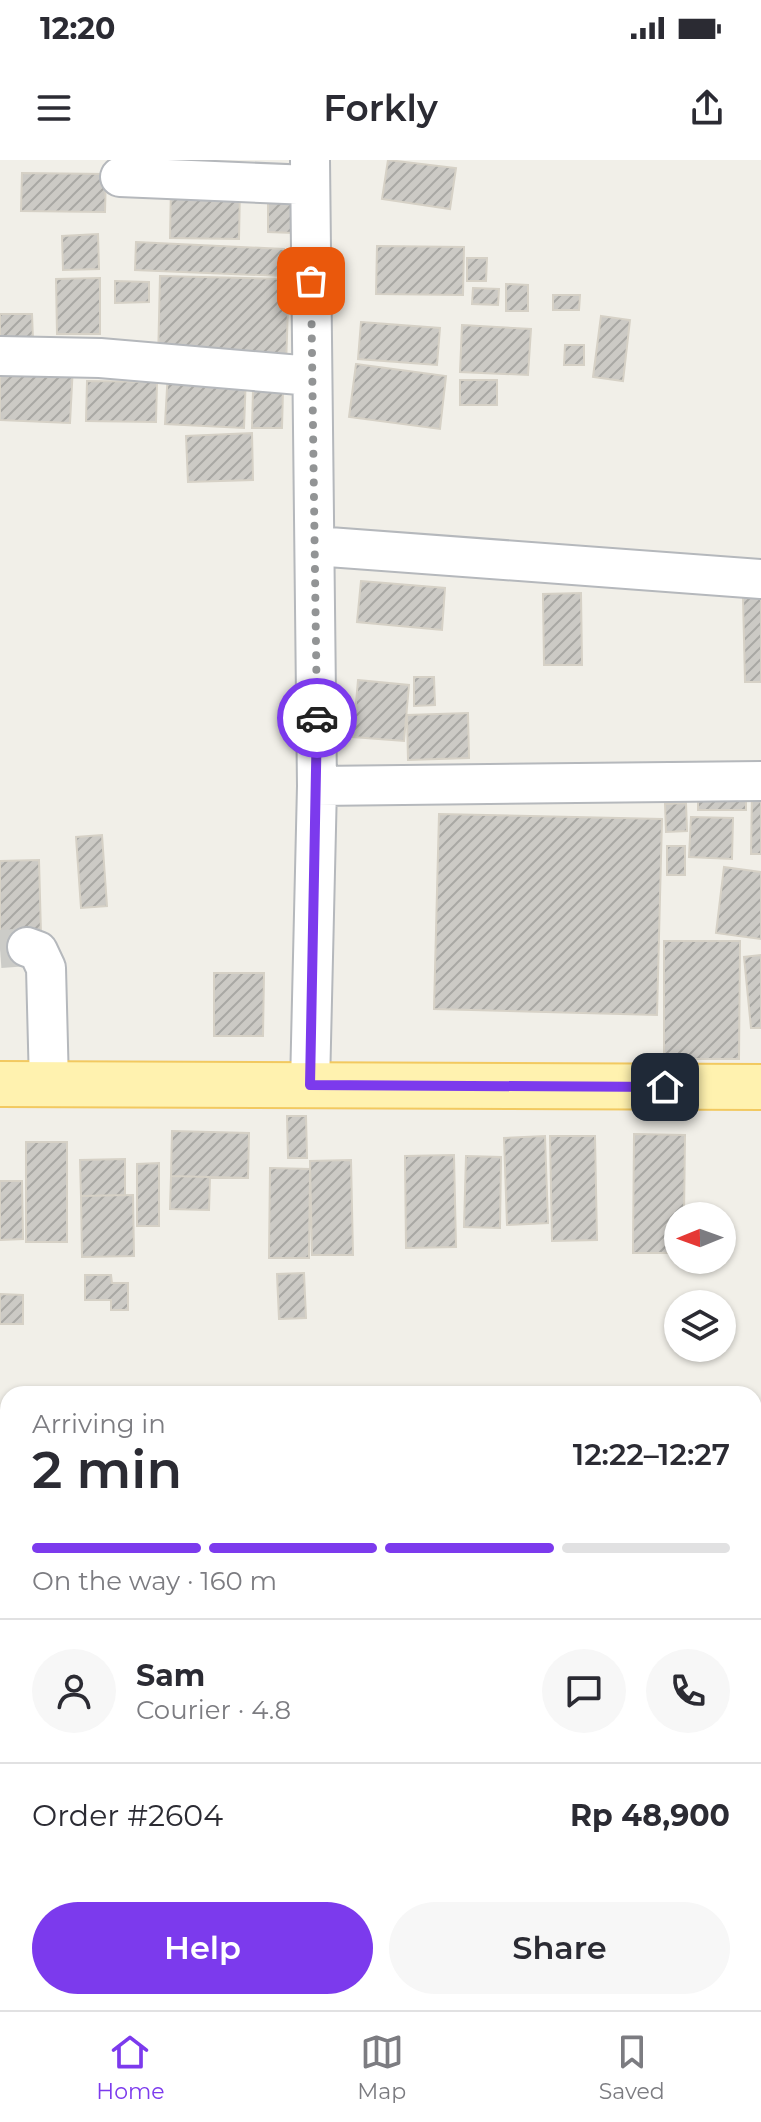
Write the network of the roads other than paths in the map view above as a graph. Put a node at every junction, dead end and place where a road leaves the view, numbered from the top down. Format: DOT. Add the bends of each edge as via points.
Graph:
graph roads {
  1 [pos="310,173"];
  2 [pos="120,177"];
  3 [pos="0,356"];
  4 [pos="312,376"];
  5 [pos="315,546"];
  6 [pos="761,579"];
  7 [pos="761,781"];
  8 [pos="317,786"];
  9 [pos="27,947"];
  10 [pos="0,1084"];
  11 [pos="49,1084"];
  12 [pos="310,1085"];
  13 [pos="761,1087"];
  1 -- 2 [label="street"];
  1 -- 4 [label="street"];
  3 -- 4 [label="street" via="100,358"];
  4 -- 5 [label="street"];
  5 -- 6 [label="street"];
  5 -- 8 [label="street"];
  7 -- 8 [label="street"];
  8 -- 12 [label="street"];
  9 -- 11 [label="street" via="38,951 46,968"];
  10 -- 11 [label="main road"];
  11 -- 12 [label="main road"];
  12 -- 13 [label="main road"];
}
